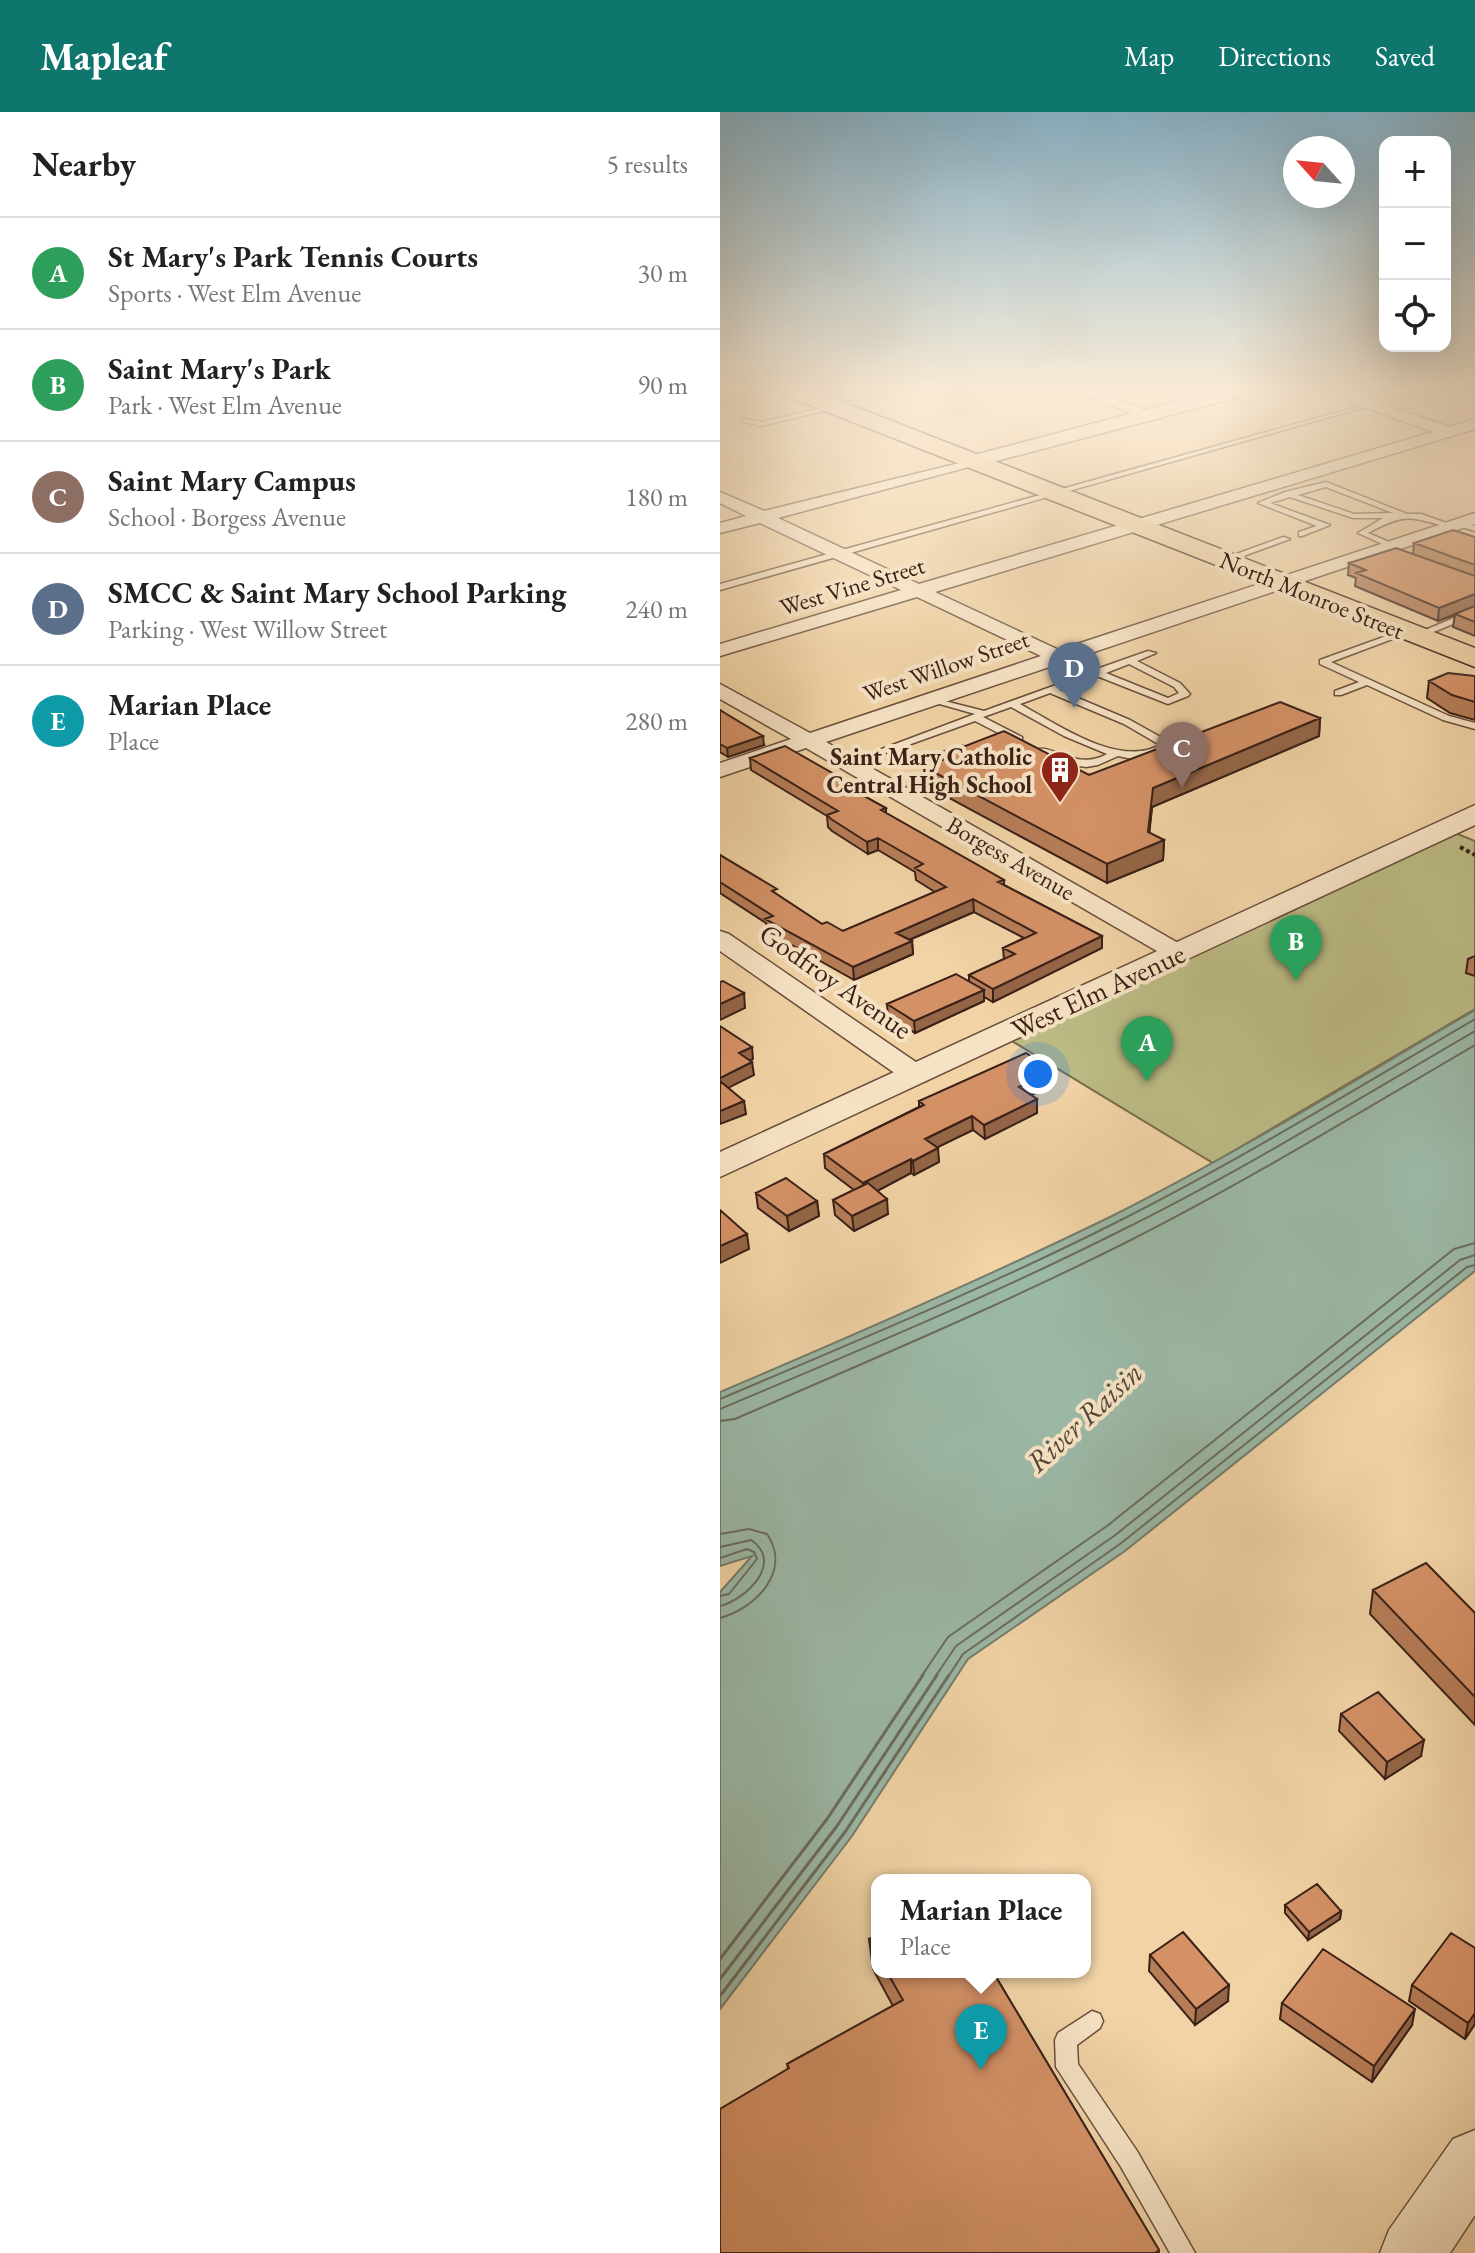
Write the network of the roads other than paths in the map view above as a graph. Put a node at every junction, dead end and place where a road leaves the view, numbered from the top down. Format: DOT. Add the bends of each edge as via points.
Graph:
graph roads {
  1 [pos="865,490"];
  2 [pos="1047,490"];
  3 [pos="1071,490"];
  4 [pos="1252,490"];
  5 [pos="1276,490"];
  6 [pos="1307,490"];
  7 [pos="1340,490"];
  8 [pos="1057,494"];
  9 [pos="1290,495"];
  10 [pos="720,497"];
  11 [pos="1400,515"];
  12 [pos="1353,516"];
  13 [pos="762,517"];
  14 [pos="1465,524"];
  15 [pos="1135,525"];
  16 [pos="1325,526"];
  17 [pos="720,528"];
  18 [pos="1302,534"];
  19 [pos="1286,539"];
  20 [pos="1391,551"];
  21 [pos="840,554"];
  22 [pos="1224,560"];
  23 [pos="1280,582"];
  24 [pos="720,587"];
  25 [pos="919,590"];
  26 [pos="1475,612"];
  27 [pos="1411,634"];
  28 [pos="720,650"];
  29 [pos="1151,653"];
  30 [pos="1058,657"];
  31 [pos="1475,658"];
  32 [pos="1130,661"];
  33 [pos="1099,672"];
  34 [pos="1367,682"];
  35 [pos="720,690"];
  36 [pos="1051,690"];
  37 [pos="1338,693"];
  38 [pos="932,699"];
  39 [pos="1012,704"];
  40 [pos="980,716"];
  41 [pos="1475,726"];
  42 [pos="1005,733"];
  43 [pos="991,738"];
  44 [pos="806,741"];
  45 [pos="977,743"];
  46 [pos="889,749"];
  47 [pos="1114,754"];
  48 [pos="847,764"];
  49 [pos="720,770"];
  50 [pos="1475,814"];
  51 [pos="720,939"];
  52 [pos="1178,953"];
  53 [pos="916,1075"];
  54 [pos="720,1166"];
  55 [pos="1092,2021"];
  56 [pos="1475,2161"];
  57 [pos="1183,2253"];
  58 [pos="1412,2253"];
  1 -- 13 [label="street"];
  2 -- 8 [label="main road, North Monroe Street"];
  3 -- 8 [label="lane"];
  4 -- 15 [label="street, West Vine Street"];
  5 -- 9 [label="lane"];
  6 -- 9 [label="lane"];
  7 -- 11 [label="lane"];
  8 -- 15 [label="main road, North Monroe Street"];
  8 -- 21 [label="lane"];
  9 -- 12 [label="lane"];
  9 -- 16 [label="lane" via="1262,503"];
  10 -- 13 [label="street"];
  11 -- 12 [label="lane"];
  11 -- 14 [label="lane"];
  11 -- 20 [label="lane" via="1362,533"];
  12 -- 16 [label="lane"];
  13 -- 17 [label="street"];
  13 -- 21 [label="street"];
  14 -- 20 [label="street, West Willow Street"];
  15 -- 22 [label="main road, North Monroe Street"];
  15 -- 25 [label="street, West Vine Street"];
  16 -- 18 [label="lane"];
  19 -- 22 [label="lane"];
  20 -- 23 [label="street, West Willow Street"];
  21 -- 24 [label="lane"];
  21 -- 25 [label="street"];
  22 -- 23 [label="main road, North Monroe Street"];
  23 -- 27 [label="main road, North Monroe Street"];
  23 -- 30 [label="street, West Willow Street"];
  25 -- 28 [label="street, West Vine Street"];
  25 -- 30 [label="street"];
  26 -- 27 [label="lane"];
  27 -- 31 [label="main road, North Monroe Street"];
  27 -- 34 [label="lane" via="1323,662"];
  29 -- 32 [label="lane"];
  30 -- 33 [label="lane"];
  30 -- 38 [label="street, West Willow Street"];
  32 -- 33 [label="lane"];
  32 -- 33 [label="lane" via="1185,694 1168,701"];
  33 -- 36 [label="lane"];
  34 -- 37 [label="lane"];
  34 -- 41 [label="lane"];
  35 -- 44 [label="street, Borgess Avenue"];
  36 -- 39 [label="lane"];
  36 -- 47 [label="lane" via="1167,745 1146,755"];
  38 -- 40 [label="lane"];
  38 -- 44 [label="street, West Willow Street"];
  39 -- 40 [label="lane"];
  39 -- 47 [label="lane"];
  40 -- 42 [label="lane"];
  40 -- 46 [label="lane"];
  42 -- 43 [label="lane"];
  42 -- 47 [label="lane" via="1081,767"];
  44 -- 48 [label="street, Borgess Avenue"];
  44 -- 49 [label="street, West Willow Street"];
  45 -- 46 [label="lane" via="919,763"];
  46 -- 48 [label="lane"];
  48 -- 52 [label="street, Borgess Avenue"];
  50 -- 52 [label="street, West Elm Avenue"];
  51 -- 53 [label="street, Godfroy Avenue"];
  52 -- 53 [label="street, West Elm Avenue"];
  53 -- 54 [label="street, West Elm Avenue"];
  55 -- 57 [label="lane" via="1066,2040 1067,2067"];
  56 -- 58 [label="street"];
}
